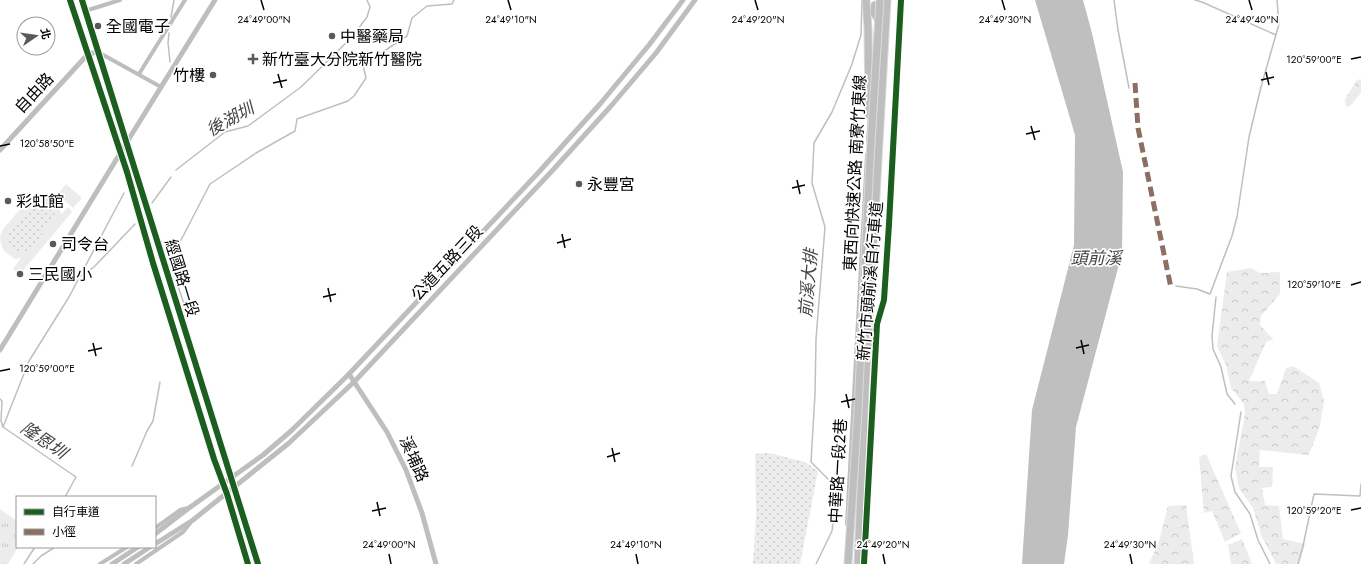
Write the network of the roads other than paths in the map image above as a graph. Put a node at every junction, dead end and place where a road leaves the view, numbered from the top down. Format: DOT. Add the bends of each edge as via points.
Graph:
graph roads {
  1 [pos="70,0"];
  2 [pos="82,0"];
  3 [pos="120,0"];
  4 [pos="186,0"];
  5 [pos="215,0"];
  6 [pos="683,0"];
  7 [pos="887,0"];
  8 [pos="694,1"];
  9 [pos="873,1"];
  10 [pos="85,11"];
  11 [pos="97,52"];
  12 [pos="88,54"];
  13 [pos="139,74"];
  14 [pos="161,87"];
  15 [pos="875,106"];
  16 [pos="869,115"];
  17 [pos="868,140"];
  18 [pos="127,142"];
  19 [pos="0,150"];
  20 [pos="120,153"];
  21 [pos="0,350"];
  22 [pos="349,374"];
  23 [pos="355,381"];
  24 [pos="231,477"];
  25 [pos="223,483"];
  26 [pos="234,487"];
  27 [pos="227,494"];
  28 [pos="188,508"];
  29 [pos="193,520"];
  30 [pos="156,527"];
  31 [pos="156,533"];
  32 [pos="156,543"];
  33 [pos="125,548"];
  34 [pos="136,548"];
  35 [pos="148,548"];
  36 [pos="100,564"];
  37 [pos="112,564"];
  38 [pos="124,564"];
  39 [pos="136,564"];
  40 [pos="248,564"];
  41 [pos="258,564"];
  42 [pos="436,564"];
  43 [pos="845,564"];
  44 [pos="848,564"];
  45 [pos="858,564"];
  1 -- 12 [label="main road, 經國路一段"];
  2 -- 10 [label="main road, 經國路一段"];
  3 -- 10 [label="street"];
  4 -- 13 [label="street"];
  5 -- 14 [label="street"];
  6 -- 22 [label="street, 公道五路三段" via="600,104 538,174"];
  7 -- 45 [label="highway, 東西向快速公路 南寮竹東線"];
  8 -- 23 [label="street, 公道五路三段" via="611,106"];
  9 -- 15 [label="street, 中華路一段2巷" via="873,14 879,30"];
  9 -- 16 [label="highway" via="868,69"];
  9 -- 44 [label="highway, 東西向快速公路 南寮竹東線, bridge" via="870,158"];
  10 -- 11 [label="main road, 經國路一段"];
  11 -- 12 [label="street"];
  11 -- 13 [label="street"];
  11 -- 18 [label="main road, 經國路一段"];
  12 -- 19 [label="street, 自由路"];
  12 -- 20 [label="main road, 經國路一段"];
  13 -- 14 [label="street"];
  14 -- 18 [label="street"];
  15 -- 16 [label="street"];
  15 -- 17 [label="street, 中華路一段2巷" via="873,130"];
  16 -- 17 [label="street, 中華路一段2巷"];
  17 -- 43 [label="street, 中華路一段2巷"];
  18 -- 20 [label="street"];
  18 -- 24 [label="main road, 經國路一段"];
  20 -- 21 [label="street"];
  20 -- 25 [label="main road, 經國路一段"];
  22 -- 23 [label="street, 溪埔路"];
  22 -- 24 [label="street, 公道五路三段" via="291,431 263,455"];
  23 -- 26 [label="street, 公道五路三段" via="290,443"];
  23 -- 42 [label="street, 溪埔路" via="387,432 406,470 422,513"];
  24 -- 25 [label="street, 公道五路三段"];
  24 -- 26 [label="main road, 經國路一段"];
  25 -- 27 [label="main road, 經國路一段"];
  25 -- 28 [label="street, 公道五路三段"];
  26 -- 27 [label="street, 公道五路三段"];
  26 -- 41 [label="main road, 經國路一段"];
  27 -- 29 [label="street, 公道五路三段"];
  27 -- 40 [label="main road, 經國路一段"];
  28 -- 30 [label="street, 公道五路三段" via="180,510"];
  28 -- 31 [label="street, 公道五路三段"];
  29 -- 32 [label="street, 公道五路三段"];
  29 -- 39 [label="street, 公道五路三段" via="183,532"];
  33 -- 36 [label="street"];
  34 -- 37 [label="street"];
  35 -- 38 [label="street"];
}
